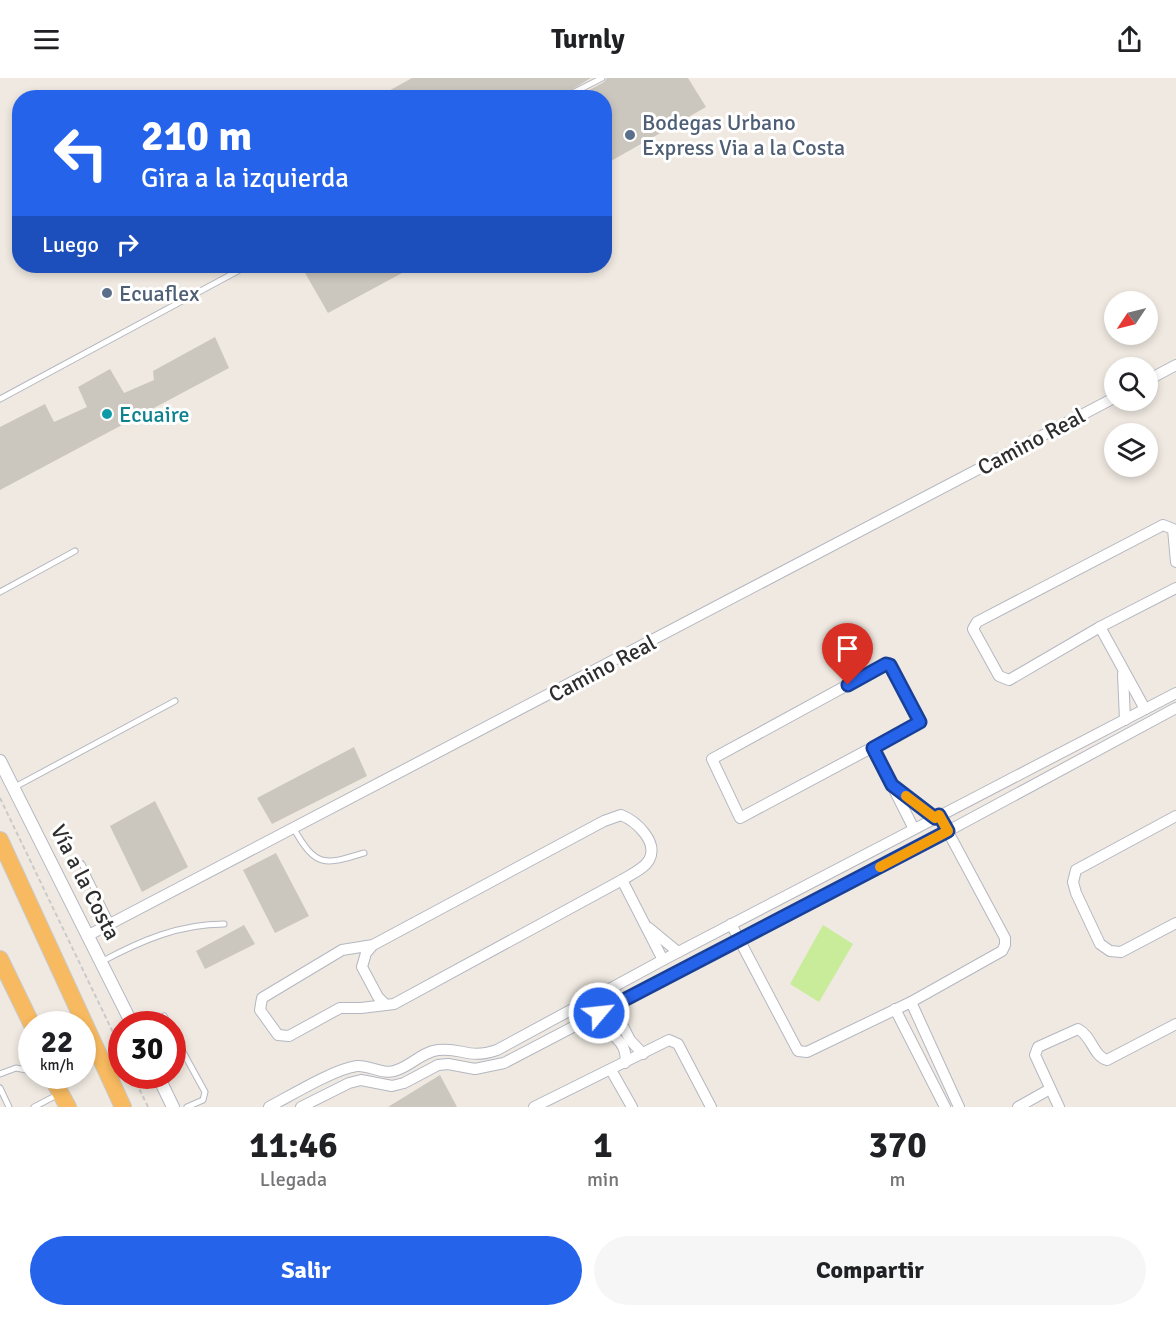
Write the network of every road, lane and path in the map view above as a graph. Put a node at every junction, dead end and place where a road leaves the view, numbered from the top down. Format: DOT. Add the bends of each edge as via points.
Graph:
graph roads {
  1 [pos="602,78"];
  2 [pos="579,90"];
  3 [pos="234,273"];
  4 [pos="1176,365"];
  5 [pos="1158,375"];
  6 [pos="0,399"];
  7 [pos="1104,403"];
  8 [pos="75,551"];
  9 [pos="1176,562"];
  10 [pos="1176,588"];
  11 [pos="0,592"];
  12 [pos="1100,627"];
  13 [pos="1123,671"];
  14 [pos="1176,693"];
  15 [pos="175,701"];
  16 [pos="1176,708"];
  17 [pos="1144,709"];
  18 [pos="1125,720"];
  19 [pos="873,748"];
  20 [pos="0,760"];
  21 [pos="892,785"];
  22 [pos="14,788"];
  23 [pos="0,798"];
  24 [pos="937,816"];
  25 [pos="1176,816"];
  26 [pos="294,829"];
  27 [pos="914,829"];
  28 [pos="948,831"];
  29 [pos="0,840"];
  30 [pos="364,853"];
  31 [pos="82,864"];
  32 [pos="622,880"];
  33 [pos="111,923"];
  34 [pos="1176,923"];
  35 [pos="224,924"];
  36 [pos="731,924"];
  37 [pos="646,926"];
  38 [pos="87,936"];
  39 [pos="739,941"];
  40 [pos="374,945"];
  41 [pos="678,952"];
  42 [pos="0,959"];
  43 [pos="663,960"];
  44 [pos="102,962"];
  45 [pos="0,983"];
  46 [pos="911,1002"];
  47 [pos="386,1005"];
  48 [pos="612,1005"];
  49 [pos="895,1009"];
  50 [pos="25,1011"];
  51 [pos="126,1011"];
  52 [pos="18,1015"];
  53 [pos="586,1020"];
  54 [pos="108,1022"];
  55 [pos="1176,1024"];
  56 [pos="536,1029"];
  57 [pos="543,1043"];
  58 [pos="643,1053"];
  59 [pos="186,1057"];
  60 [pos="625,1063"];
  61 [pos="940,1066"];
  62 [pos="18,1068"];
  63 [pos="611,1070"];
  64 [pos="927,1072"];
  65 [pos="0,1074"];
  66 [pos="0,1088"];
  67 [pos="50,1089"];
  68 [pos="139,1089"];
  69 [pos="164,1089"];
  70 [pos="1050,1089"];
  71 [pos="9,1107"];
  72 [pos="34,1107"];
  73 [pos="123,1107"];
  74 [pos="148,1107"];
  75 [pos="173,1107"];
  76 [pos="187,1107"];
  77 [pos="268,1107"];
  78 [pos="302,1107"];
  79 [pos="534,1107"];
  80 [pos="632,1107"];
  81 [pos="711,1107"];
  82 [pos="945,1107"];
  83 [pos="959,1107"];
  84 [pos="1018,1107"];
  85 [pos="1059,1107"];
  1 -- 2 [label="lane"];
  3 -- 6 [label="lane"];
  4 -- 5 [label="street"];
  7 -- 26 [label="street, Camino Real"];
  8 -- 11 [label="lane"];
  9 -- 12 [label="street" via="1173,529 1163,525 976,622 973,629 999,676 1009,680"];
  10 -- 12 [label="street"];
  12 -- 13 [label="street"];
  13 -- 17 [label="street"];
  13 -- 18 [label="street"];
  14 -- 17 [label="street"];
  15 -- 22 [label="lane"];
  16 -- 28 [label="street"];
  17 -- 18 [label="street"];
  18 -- 24 [label="street"];
  19 -- 19 [label="street" via="920,719 886,664 712,759 742,818"];
  19 -- 21 [label="street"];
  20 -- 22 [label="street, Vía a la Costa"];
  21 -- 24 [label="street"];
  21 -- 27 [label="street"];
  22 -- 38 [label="street, Vía a la Costa"];
  23 -- 54 [label="path"];
  24 -- 27 [label="street"];
  24 -- 28 [label="street"];
  25 -- 34 [label="street" via="1076,870 1073,882 1100,944 1110,951 1121,952"];
  26 -- 30 [label="lane" via="320,860 332,863"];
  26 -- 33 [label="street, Camino Real"];
  27 -- 36 [label="street"];
  28 -- 39 [label="street"];
  28 -- 46 [label="street" via="1005,938 1005,945 1002,951"];
  29 -- 73 [label="highway"];
  31 -- 33 [label="lane"];
  32 -- 37 [label="street"];
  32 -- 40 [label="street" via="645,865 651,857 651,845 633,820 621,815"];
  32 -- 47 [label="street" via="402,1000"];
  33 -- 38 [label="street, Camino Real"];
  35 -- 44 [label="lane" via="173,930 138,942"];
  36 -- 39 [label="street"];
  36 -- 41 [label="street"];
  37 -- 41 [label="street"];
  37 -- 43 [label="street"];
  38 -- 44 [label="street, Vía a la Costa"];
  39 -- 48 [label="street"];
  39 -- 49 [label="street" via="798,1051 807,1052"];
  40 -- 47 [label="street" via="366,953 362,967"];
  40 -- 47 [label="street" via="342,950 262,998 260,1010 278,1035 289,1036 340,1008"];
  41 -- 43 [label="street"];
  42 -- 50 [label="highway"];
  43 -- 56 [label="street"];
  44 -- 51 [label="street, Vía a la Costa"];
  45 -- 52 [label="highway"];
  46 -- 49 [label="street"];
  46 -- 61 [label="street"];
  48 -- 53 [label="street"];
  48 -- 58 [label="street" via="630,1040"];
  49 -- 64 [label="street"];
  53 -- 57 [label="street"];
  53 -- 60 [label="street" via="623,1044"];
  55 -- 70 [label="street" via="1107,1060 1078,1029 1041,1045 1035,1049 1035,1055"];
  56 -- 57 [label="street"];
  56 -- 77 [label="street" via="475,1056 436,1050 396,1071 357,1066 346,1069"];
  57 -- 78 [label="street" via="489,1068 438,1065 392,1086 355,1081"];
  58 -- 60 [label="street"];
  58 -- 81 [label="street" via="669,1040 678,1044"];
  59 -- 76 [label="lane" via="205,1092 203,1100"];
  60 -- 63 [label="street"];
  61 -- 64 [label="street"];
  61 -- 83 [label="street"];
  62 -- 65 [label="lane"];
  63 -- 79 [label="street"];
  63 -- 80 [label="street"];
  64 -- 82 [label="street"];
  66 -- 71 [label="lane"];
  67 -- 72 [label="lane"];
  68 -- 74 [label="path"];
  69 -- 75 [label="street"];
  70 -- 84 [label="street"];
  70 -- 85 [label="street"];
}
